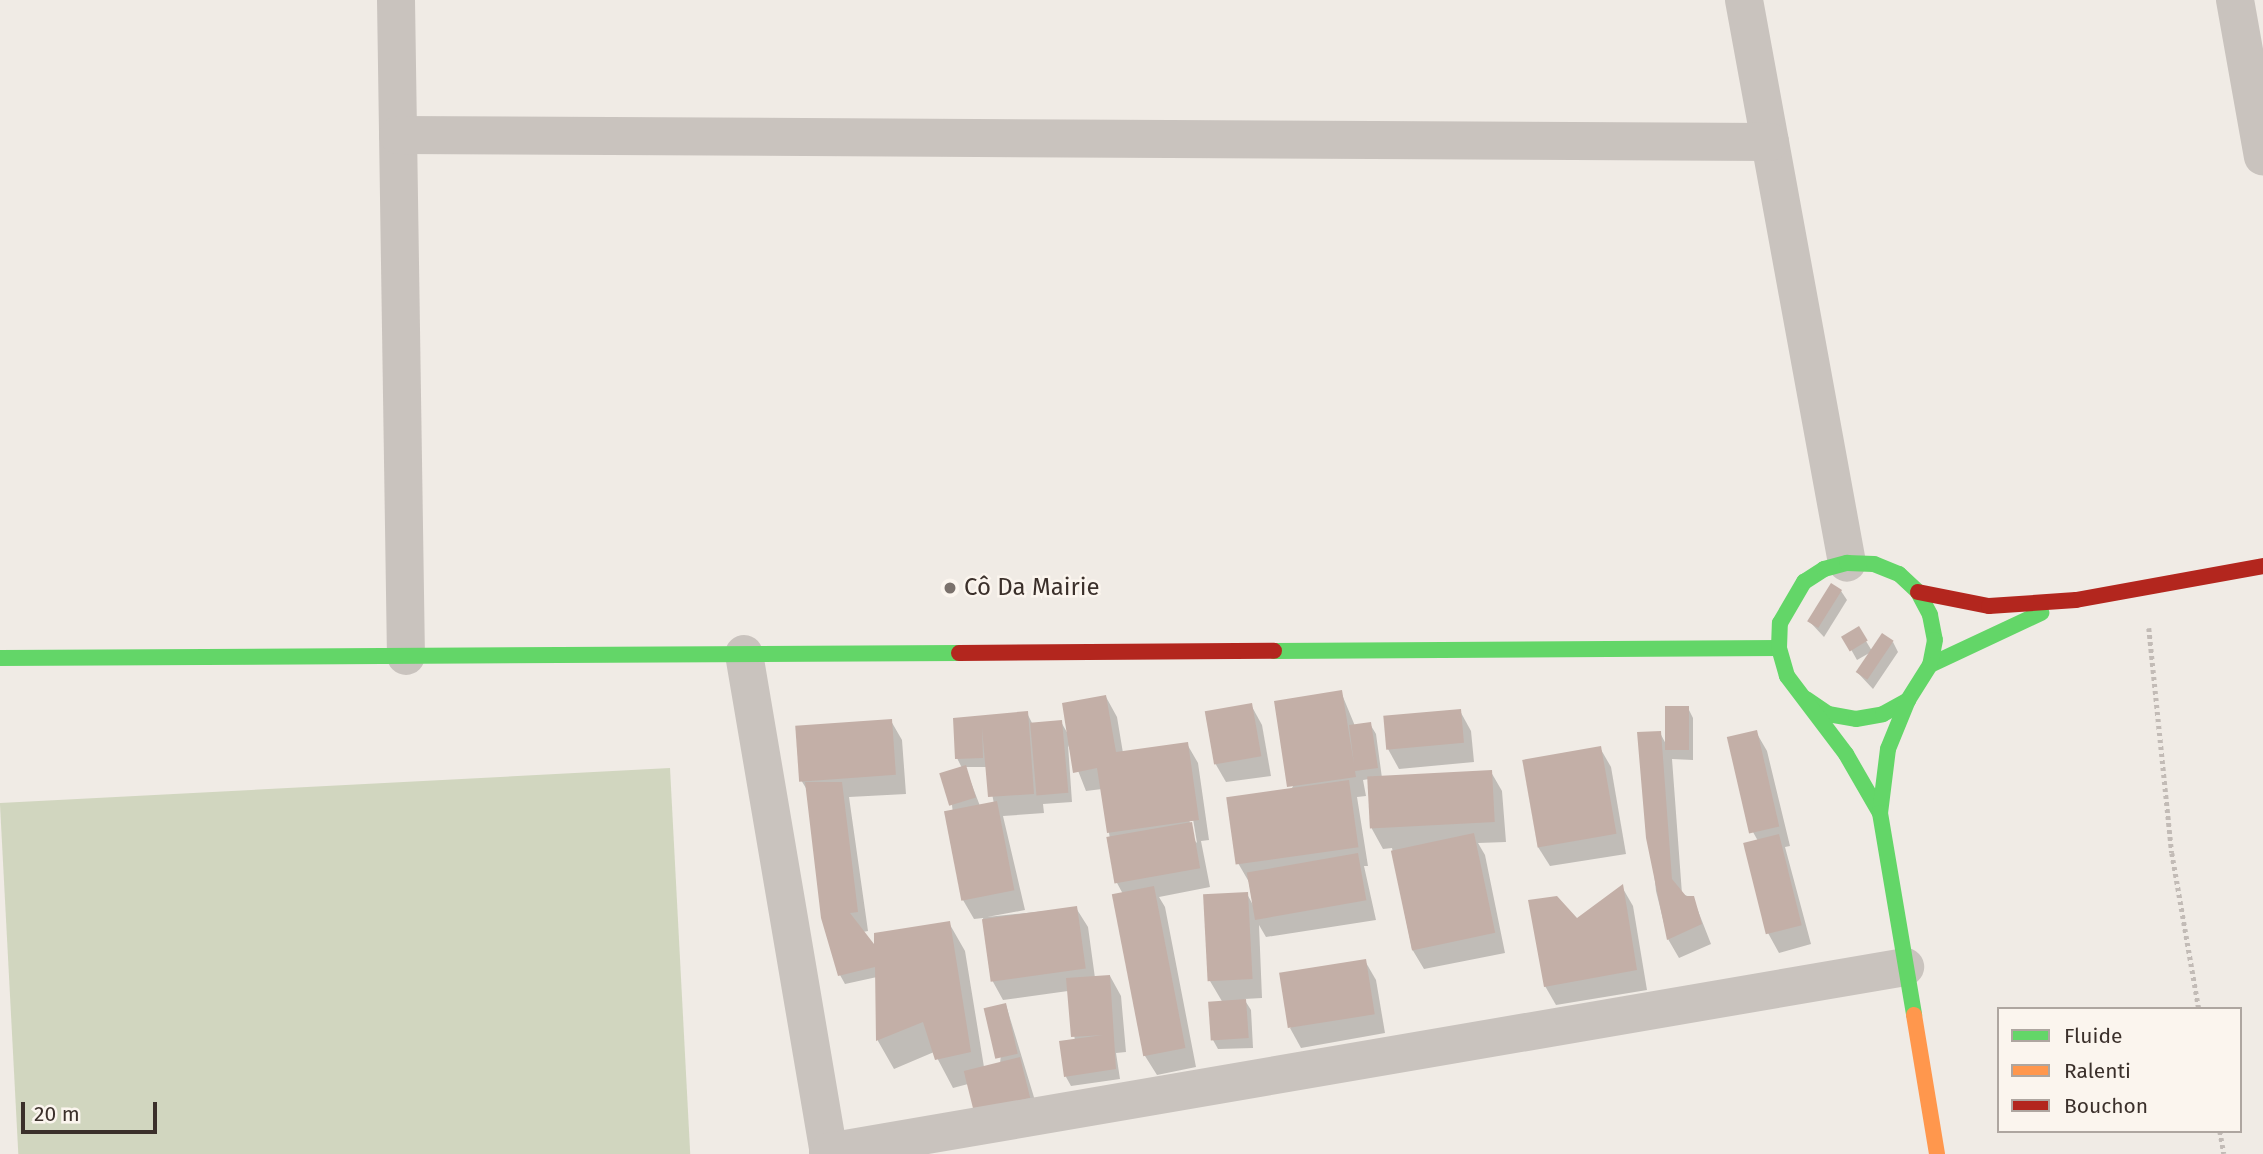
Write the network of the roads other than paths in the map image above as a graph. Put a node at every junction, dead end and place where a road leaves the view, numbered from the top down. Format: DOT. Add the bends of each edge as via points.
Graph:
graph roads {
  1 [pos="396,0"];
  2 [pos="1744,0"];
  3 [pos="2235,0"];
  4 [pos="398,135"];
  5 [pos="1770,142"];
  6 [pos="2263,157"];
  7 [pos="1847,563"];
  8 [pos="2263,566"];
  9 [pos="1918,592"];
  10 [pos="2076,600"];
  11 [pos="1779,648"];
  12 [pos="744,654"];
  13 [pos="406,656"];
  14 [pos="0,658"];
  15 [pos="1930,665"];
  16 [pos="1787,676"];
  17 [pos="1908,700"];
  18 [pos="1880,813"];
  19 [pos="1905,967"];
  20 [pos="829,1153"];
  21 [pos="1937,1154"];
  1 -- 4 [label="street"];
  2 -- 5 [label="street"];
  3 -- 6 [label="street"];
  4 -- 5 [label="street"];
  4 -- 13 [label="street"];
  5 -- 7 [label="street"];
  7 -- 9 [label="street" via="1874,564 1899,574"];
  7 -- 11 [label="street" via="1824,569 1789,601 1780,623"];
  8 -- 10 [label="street"];
  9 -- 10 [label="street" via="1989,606"];
  9 -- 15 [label="street" via="1930,615 1935,640"];
  10 -- 15 [label="street" via="1999,629"];
  11 -- 12 [label="street"];
  11 -- 16 [label="street"];
  12 -- 13 [label="street"];
  12 -- 20 [label="street"];
  13 -- 14 [label="street"];
  15 -- 17 [label="street"];
  16 -- 17 [label="street" via="1804,699 1828,714 1856,719 1883,714"];
  16 -- 18 [label="street" via="1846,754"];
  17 -- 18 [label="street" via="1888,749"];
  18 -- 19 [label="street"];
  19 -- 20 [label="street"];
  19 -- 21 [label="street"];
}
